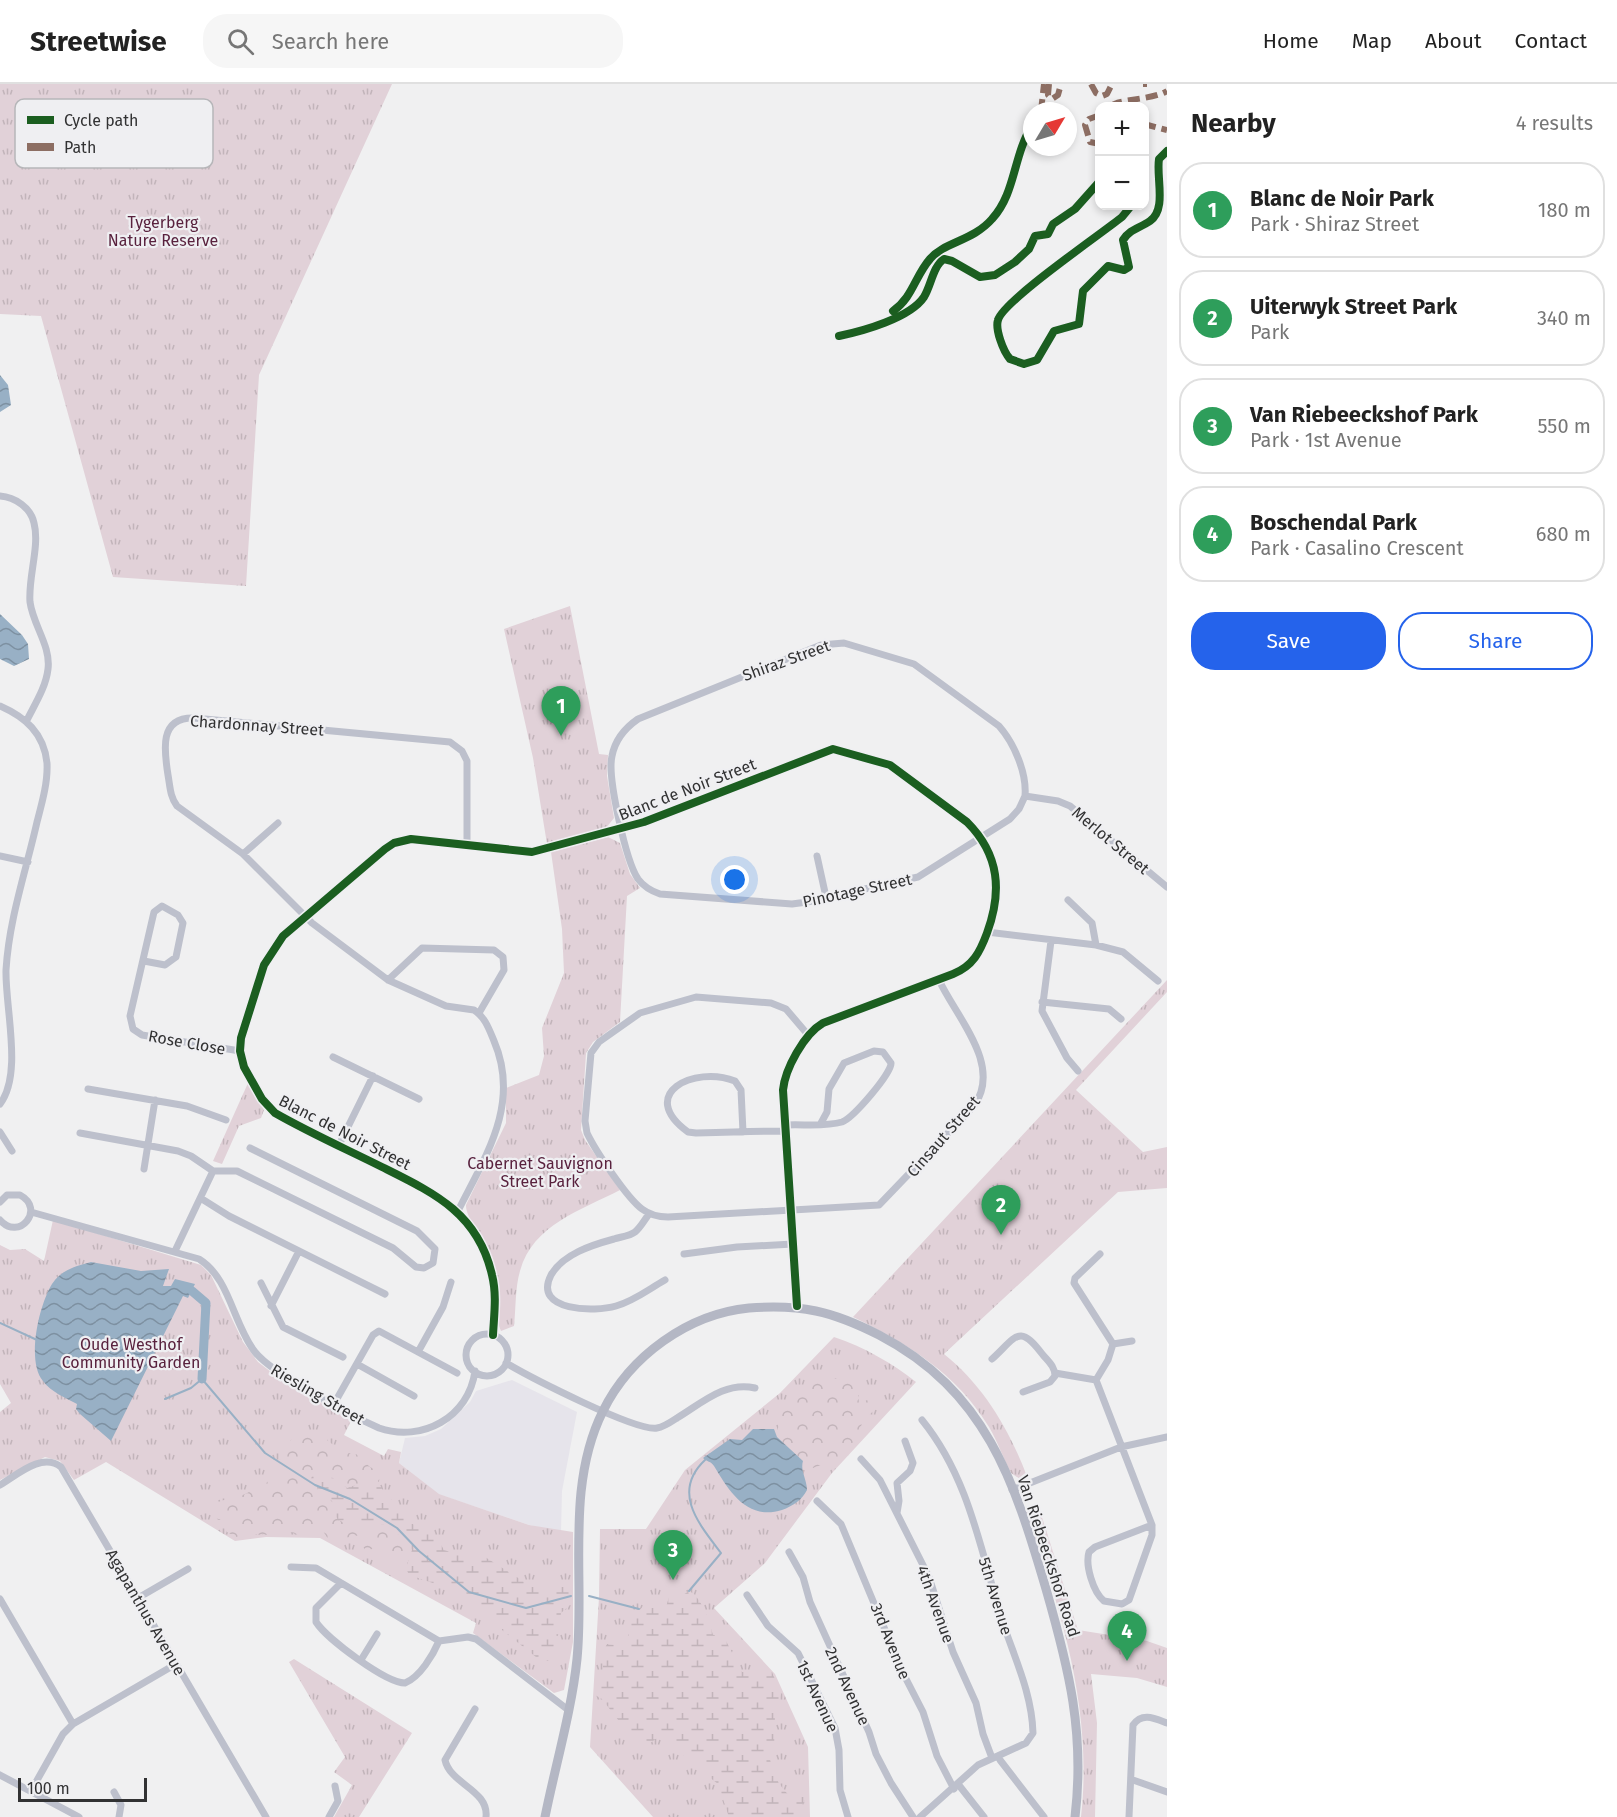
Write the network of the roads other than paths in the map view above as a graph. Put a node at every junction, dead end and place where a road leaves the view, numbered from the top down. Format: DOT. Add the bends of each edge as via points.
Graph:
graph roads {
  1 [pos="0,496"];
  2 [pos="0,706"];
  3 [pos="27,720"];
  4 [pos="1025,796"];
  5 [pos="278,823"];
  6 [pos="622,828"];
  7 [pos="980,839"];
  8 [pos="467,846"];
  9 [pos="243,854"];
  10 [pos="0,856"];
  11 [pos="817,856"];
  12 [pos="28,862"];
  13 [pos="1167,886"];
  14 [pos="826,897"];
  15 [pos="1068,900"];
  16 [pos="306,917"];
  17 [pos="987,932"];
  18 [pos="1051,941"];
  19 [pos="1096,945"];
  20 [pos="144,961"];
  21 [pos="388,980"];
  22 [pos="939,980"];
  23 [pos="1158,981"];
  24 [pos="1042,1002"];
  25 [pos="479,1014"];
  26 [pos="1121,1019"];
  27 [pos="808,1036"];
  28 [pos="240,1051"];
  29 [pos="333,1057"];
  30 [pos="1078,1071"];
  31 [pos="373,1076"];
  32 [pos="88,1089"];
  33 [pos="419,1099"];
  34 [pos="155,1100"];
  35 [pos="0,1104"];
  36 [pos="226,1120"];
  37 [pos="821,1123"];
  38 [pos="786,1128"];
  39 [pos="0,1132"];
  40 [pos="743,1132"];
  41 [pos="80,1133"];
  42 [pos="148,1145"];
  43 [pos="339,1145"];
  44 [pos="250,1148"];
  45 [pos="12,1151"];
  46 [pos="144,1169"];
  47 [pos="213,1171"];
  48 [pos="202,1199"];
  49 [pos="0,1201"];
  50 [pos="791,1210"];
  51 [pos="31,1212"];
  52 [pos="458,1212"];
  53 [pos="650,1214"];
  54 [pos="0,1220"];
  55 [pos="793,1244"];
  56 [pos="175,1251"];
  57 [pos="299,1251"];
  58 [pos="684,1254"];
  59 [pos="1100,1254"];
  60 [pos="665,1280"];
  61 [pos="451,1282"];
  62 [pos="261,1283"];
  63 [pos="385,1294"];
  64 [pos="271,1306"];
  65 [pos="797,1306"];
  66 [pos="494,1335"];
  67 [pos="1132,1341"];
  68 [pos="1113,1344"];
  69 [pos="418,1352"];
  70 [pos="343,1357"];
  71 [pos="992,1359"];
  72 [pos="506,1363"];
  73 [pos="357,1364"];
  74 [pos="475,1371"];
  75 [pos="457,1373"];
  76 [pos="1056,1373"];
  77 [pos="1096,1380"];
  78 [pos="755,1388"];
  79 [pos="1023,1392"];
  80 [pos="414,1396"];
  81 [pos="334,1404"];
  82 [pos="603,1411"];
  83 [pos="922,1420"];
  84 [pos="1167,1437"];
  85 [pos="905,1440"];
  86 [pos="1121,1447"];
  87 [pos="861,1459"];
  88 [pos="0,1485"];
  89 [pos="1012,1490"];
  90 [pos="817,1501"];
  91 [pos="897,1514"];
  92 [pos="1152,1525"];
  93 [pos="789,1552"];
  94 [pos="291,1567"];
  95 [pos="188,1569"];
  96 [pos="341,1583"];
  97 [pos="747,1595"];
  98 [pos="138,1598"];
  99 [pos="0,1599"];
  100 [pos="377,1634"];
  101 [pos="439,1641"];
  102 [pos="360,1660"];
  103 [pos="176,1664"];
  104 [pos="567,1708"];
  105 [pos="475,1709"];
  106 [pos="1167,1723"];
  107 [pos="73,1724"];
  108 [pos="992,1758"];
  109 [pos="1000,1760"];
  110 [pos="0,1775"];
  111 [pos="1132,1780"];
  112 [pos="335,1786"];
  113 [pos="956,1786"];
  114 [pos="31,1791"];
  115 [pos="114,1792"];
  116 [pos="1167,1792"];
  117 [pos="79,1817"];
  118 [pos="118,1817"];
  119 [pos="266,1817"];
  120 [pos="329,1817"];
  121 [pos="486,1817"];
  122 [pos="545,1817"];
  123 [pos="848,1817"];
  124 [pos="913,1817"];
  125 [pos="921,1817"];
  126 [pos="984,1817"];
  127 [pos="1044,1817"];
  128 [pos="1075,1817"];
  129 [pos="1129,1817"];
  1 -- 3 [label="street" via="23,506 34,524 29,591 49,665 44,686"];
  2 -- 3 [label="street"];
  3 -- 12 [label="street" via="41,742 47,763 44,795"];
  4 -- 6 [label="street, Shiraz Street" via="1024,776 999,726 914,664 835,642 645,715 631,724 616,744 610,767"];
  4 -- 7 [label="street" via="1010,819"];
  4 -- 13 [label="street, Merlot Street" via="1070,806"];
  5 -- 9 [label="street"];
  6 -- 7 [label="street, Blanc de Noir Street" via="833,749 890,765 960,816"];
  6 -- 8 [label="street, Blanc de Noir Street" via="532,852"];
  6 -- 14 [label="street, Pinotage Street" via="636,876 660,894 792,904"];
  7 -- 14 [label="street, Pinotage Street" via="918,877"];
  7 -- 17 [label="street, Blanc de Noir Street" via="993,863 996,880 997,904"];
  8 -- 9 [label="street, Chardonnay Street" via="467,761 450,742 194,718 180,720 168,730 163,745 172,799"];
  8 -- 16 [label="street, Blanc de Noir Street" via="411,839 394,843"];
  9 -- 16 [label="street, Chardonnay Street"];
  10 -- 12 [label="street"];
  11 -- 14 [label="street"];
  12 -- 35 [label="street" via="10,934 6,1005 12,1074"];
  15 -- 19 [label="street" via="1092,923"];
  16 -- 21 [label="street, Chardonnay Street"];
  16 -- 28 [label="street, Blanc de Noir Street" via="278,941 266,959"];
  17 -- 18 [label="street"];
  17 -- 22 [label="street, Blanc de Noir Street" via="972,963"];
  18 -- 19 [label="street"];
  18 -- 24 [label="street"];
  19 -- 23 [label="street" via="1130,956"];
  20 -- 20 [label="street, Rose Close" via="154,912 162,906 168,908 183,923 176,957 165,965"];
  20 -- 28 [label="street, Rose Close" via="130,1016 133,1029 142,1035"];
  21 -- 25 [label="street, Chardonnay Street" via="446,1006"];
  21 -- 25 [label="street" via="422,948 494,950 502,957 504,970"];
  22 -- 27 [label="street, Blanc de Noir Street" via="830,1020"];
  22 -- 50 [label="street, Cinsaut Street" via="982,1062 984,1083 978,1101 883,1203"];
  24 -- 26 [label="street" via="1109,1009"];
  24 -- 30 [label="street" via="1045,1019 1066,1058"];
  25 -- 52 [label="street" via="500,1058 503,1111 493,1141"];
  27 -- 38 [label="street, Blanc de Noir Street" via="784,1082"];
  27 -- 53 [label="street" via="779,1005 696,998 640,1013 594,1047 589,1059 586,1133 633,1200"];
  28 -- 43 [label="street, Blanc de Noir Street" via="244,1067 270,1109"];
  29 -- 31 [label="street"];
  31 -- 33 [label="street"];
  31 -- 43 [label="street"];
  32 -- 34 [label="street"];
  34 -- 36 [label="street"];
  34 -- 42 [label="street"];
  37 -- 37 [label="street" via="827,1112 829,1089 844,1063 874,1051 883,1052 891,1062 889,1074 845,1120"];
  37 -- 38 [label="street"];
  38 -- 40 [label="street"];
  38 -- 50 [label="street, Blanc de Noir Street"];
  39 -- 45 [label="street"];
  40 -- 40 [label="street" via="688,1132 671,1110 670,1092 679,1083 697,1077 735,1081 741,1090"];
  41 -- 42 [label="street"];
  42 -- 46 [label="street"];
  42 -- 47 [label="street" via="184,1153"];
  43 -- 52 [label="street, Blanc de Noir Street" via="430,1191"];
  44 -- 47 [label="street" via="417,1231 433,1247 435,1260 428,1267 416,1267 393,1248 237,1171"];
  47 -- 48 [label="street"];
  48 -- 56 [label="street"];
  48 -- 57 [label="street"];
  49 -- 51 [label="street" via="7,1195 20,1195 27,1200"];
  50 -- 53 [label="street, Cinsaut Street" via="668,1217"];
  50 -- 55 [label="street, Blanc de Noir Street"];
  51 -- 54 [label="street" via="27,1222 18,1228"];
  51 -- 56 [label="street, Riesling Street"];
  52 -- 66 [label="street, Blanc de Noir Street" via="477,1237 490,1267 495,1300"];
  53 -- 60 [label="street" via="634,1233 594,1244 559,1264 548,1285 549,1294 570,1308 605,1308 625,1303"];
  55 -- 58 [label="street"];
  55 -- 65 [label="street, Blanc de Noir Street"];
  56 -- 81 [label="street, Riesling Street" via="199,1259 212,1270 260,1357"];
  57 -- 63 [label="street"];
  57 -- 64 [label="street"];
  59 -- 68 [label="street" via="1074,1283"];
  61 -- 69 [label="street"];
  62 -- 64 [label="street"];
  64 -- 70 [label="street" via="285,1329"];
  65 -- 82 [label="street, Van Riebeeckshof Road" via="737,1309 710,1316 679,1331 640,1360"];
  65 -- 89 [label="street, Van Riebeeckshof Road" via="848,1320 907,1351 942,1377 985,1431"];
  66 -- 72 [label="street" via="507,1349"];
  66 -- 74 [label="street" via="483,1334 470,1343 467,1358"];
  67 -- 68 [label="street"];
  68 -- 77 [label="street"];
  69 -- 73 [label="street" via="379,1332 373,1335"];
  69 -- 75 [label="street"];
  71 -- 76 [label="street" via="1016,1337 1024,1335"];
  72 -- 74 [label="street" via="493,1375"];
  72 -- 82 [label="street"];
  73 -- 80 [label="street"];
  73 -- 81 [label="street"];
  74 -- 81 [label="street, Riesling Street" via="474,1381 458,1410 420,1431 386,1431"];
  76 -- 77 [label="street"];
  76 -- 79 [label="street" via="1050,1382"];
  77 -- 86 [label="street"];
  78 -- 82 [label="street" via="743,1385 724,1389 658,1428"];
  82 -- 104 [label="street, Van Riebeeckshof Road" via="587,1452 582,1486 577,1660"];
  83 -- 108 [label="street, 5th Avenue" via="960,1480 1027,1696 1032,1737"];
  84 -- 86 [label="street"];
  85 -- 91 [label="street" via="913,1463 897,1483"];
  86 -- 89 [label="street"];
  86 -- 92 [label="street"];
  87 -- 91 [label="street, 4th Avenue" via="880,1480"];
  88 -- 98 [label="street, Agapanthus Avenue" via="41,1462 58,1465"];
  89 -- 128 [label="street, Van Riebeeckshof Road" via="1035,1553 1074,1693 1079,1769"];
  90 -- 113 [label="street, 3rd Avenue" via="841,1524 923,1712 937,1756"];
  91 -- 108 [label="street, 4th Avenue" via="929,1577"];
  92 -- 92 [label="street" via="1089,1552 1096,1590 1104,1601 1122,1604 1129,1600"];
  93 -- 124 [label="street, 2nd Avenue" via="876,1754"];
  94 -- 96 [label="street" via="313,1567"];
  95 -- 98 [label="street"];
  96 -- 101 [label="street"];
  96 -- 102 [label="street" via="319,1605 315,1619 343,1649"];
  97 -- 123 [label="street, 1st Avenue" via="768,1626 798,1653 835,1728 840,1790"];
  98 -- 103 [label="street, Agapanthus Avenue"];
  99 -- 107 [label="street"];
  100 -- 102 [label="street"];
  101 -- 102 [label="street" via="414,1678 405,1683"];
  101 -- 104 [label="street" via="477,1639"];
  103 -- 107 [label="street"];
  103 -- 119 [label="street, Agapanthus Avenue"];
  104 -- 122 [label="street, Van Riebeeckshof Road"];
  105 -- 121 [label="street" via="446,1754 446,1765 482,1801"];
  106 -- 111 [label="street" via="1149,1717 1134,1722"];
  107 -- 114 [label="street" via="63,1734"];
  108 -- 113 [label="street" via="970,1771"];
  109 -- 127 [label="street"];
  110 -- 114 [label="street"];
  111 -- 116 [label="street"];
  111 -- 129 [label="street"];
  112 -- 120 [label="street" via="338,1801"];
  113 -- 125 [label="street"];
  113 -- 126 [label="street, 3rd Avenue"];
  114 -- 117 [label="street"];
  115 -- 118 [label="street" via="122,1805"];
}
